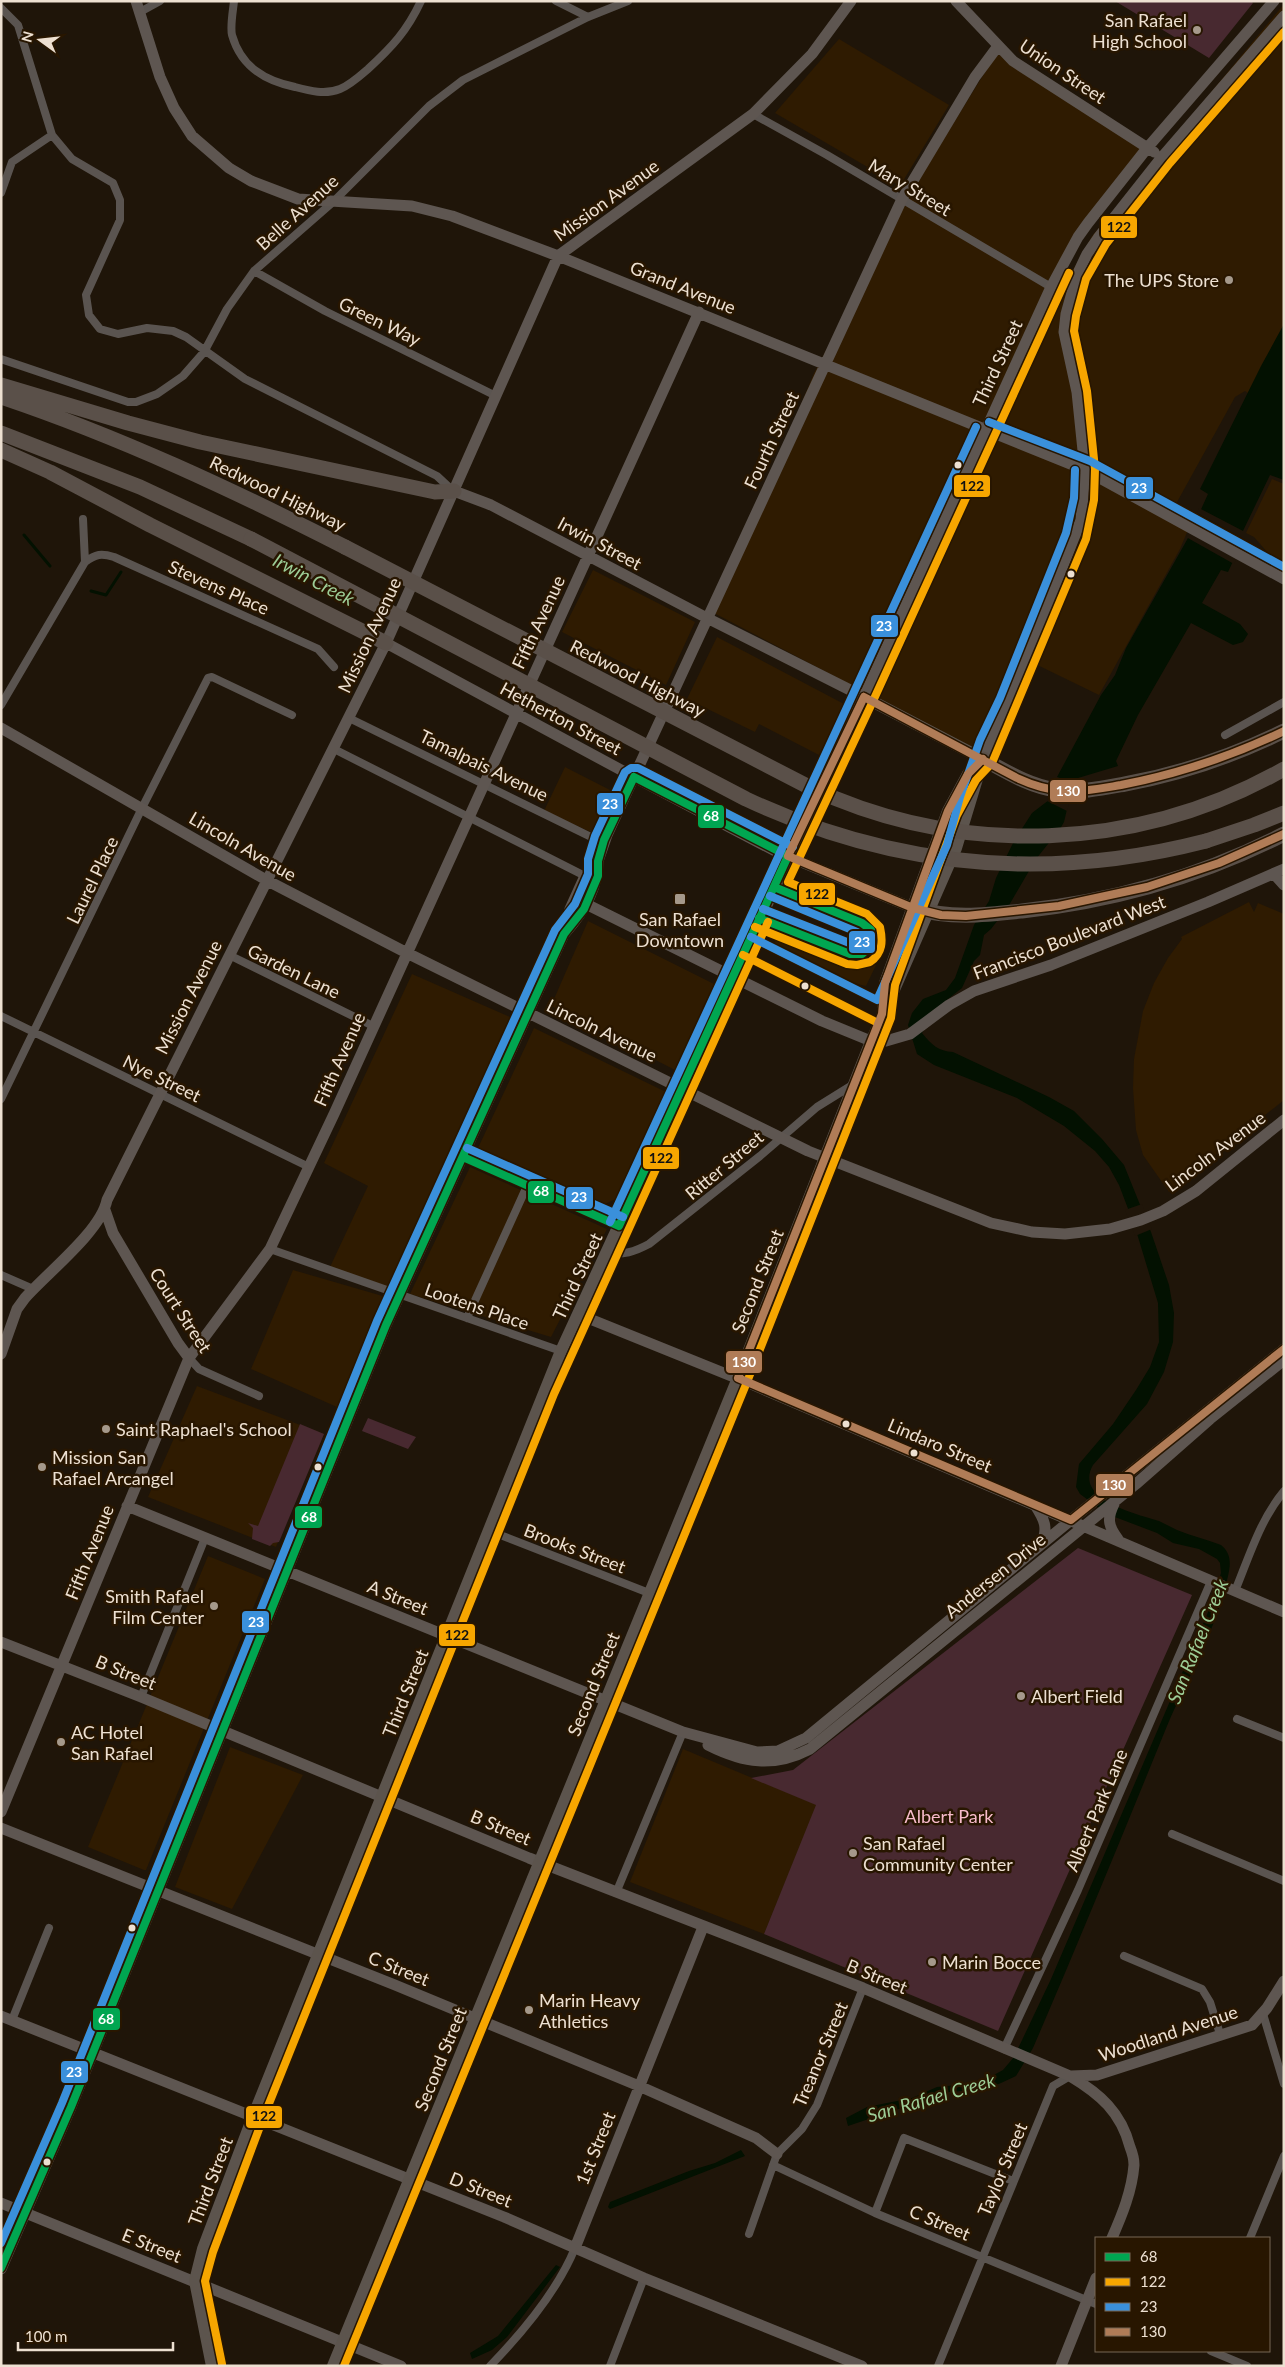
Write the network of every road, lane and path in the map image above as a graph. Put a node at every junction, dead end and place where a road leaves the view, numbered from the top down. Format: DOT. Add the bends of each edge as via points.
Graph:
graph roads {
  1 [pos="136,1"];
  2 [pos="160,1"];
  3 [pos="234,1"];
  4 [pos="421,1"];
  5 [pos="556,1"];
  6 [pos="628,1"];
  7 [pos="851,1"];
  8 [pos="956,1"];
  9 [pos="1274,1"];
  10 [pos="1,8"];
  11 [pos="140,12"];
  12 [pos="1284,16"];
  13 [pos="588,17"];
  14 [pos="998,46"];
  15 [pos="753,114"];
  16 [pos="52,135"];
  17 [pos="1148,147"];
  18 [pos="1162,157"];
  19 [pos="1,193"];
  20 [pos="902,199"];
  21 [pos="333,202"];
  22 [pos="558,256"];
  23 [pos="254,272"];
  24 [pos="1051,288"];
  25 [pos="699,312"];
  26 [pos="204,352"];
  27 [pos="1,359"];
  28 [pos="824,364"];
  29 [pos="1,385"];
  30 [pos="494,395"];
  31 [pos="1,397"];
  32 [pos="985,431"];
  33 [pos="1,432"];
  34 [pos="1,450"];
  35 [pos="1085,470"];
  36 [pos="454,491"];
  37 [pos="83,519"];
  38 [pos="588,556"];
  39 [pos="85,562"];
  40 [pos="1284,579"];
  41 [pos="707,618"];
  42 [pos="386,643"];
  43 [pos="334,666"];
  44 [pos="864,697"];
  45 [pos="1284,702"];
  46 [pos="1,705"];
  47 [pos="516,714"];
  48 [pos="292,716"];
  49 [pos="349,718"];
  50 [pos="1,728"];
  51 [pos="1284,731"];
  52 [pos="1225,735"];
  53 [pos="334,749"];
  54 [pos="983,759"];
  55 [pos="1284,769"];
  56 [pos="634,777"];
  57 [pos="483,785"];
  58 [pos="142,808"];
  59 [pos="1284,813"];
  60 [pos="469,817"];
  61 [pos="1284,834"];
  62 [pos="604,840"];
  63 [pos="788,856"];
  64 [pos="598,861"];
  65 [pos="1279,871"];
  66 [pos="585,876"];
  67 [pos="268,881"];
  68 [pos="1284,885"];
  69 [pos="586,904"];
  70 [pos="920,910"];
  71 [pos="564,934"];
  72 [pos="407,953"];
  73 [pos="229,955"];
  74 [pos="733,977"];
  75 [pos="528,1013"];
  76 [pos="1,1016"];
  77 [pos="373,1026"];
  78 [pos="34,1032"];
  79 [pos="871,1040"];
  80 [pos="854,1084"];
  81 [pos="682,1089"];
  82 [pos="159,1094"];
  83 [pos="1,1099"];
  84 [pos="1284,1120"];
  85 [pos="780,1138"];
  86 [pos="463,1157"];
  87 [pos="825,1158"];
  88 [pos="309,1166"];
  89 [pos="527,1186"];
  90 [pos="105,1210"];
  91 [pos="619,1226"];
  92 [pos="270,1249"];
  93 [pos="607,1253"];
  94 [pos="1,1276"];
  95 [pos="33,1289"];
  96 [pos="399,1295"];
  97 [pos="580,1314"];
  98 [pos="467,1318"];
  99 [pos="1284,1349"];
  100 [pos="562,1351"];
  101 [pos="1,1354"];
  102 [pos="189,1358"];
  103 [pos="1284,1360"];
  104 [pos="738,1378"];
  105 [pos="259,1396"];
  106 [pos="1284,1491"];
  107 [pos="1036,1505"];
  108 [pos="127,1506"];
  109 [pos="1103,1515"];
  110 [pos="1071,1520"];
  111 [pos="1084,1526"];
  112 [pos="490,1531"];
  113 [pos="205,1538"];
  114 [pos="1119,1540"];
  115 [pos="1041,1545"];
  116 [pos="286,1570"];
  117 [pos="1213,1581"];
  118 [pos="1232,1590"];
  119 [pos="649,1593"];
  120 [pos="1284,1612"];
  121 [pos="447,1636"];
  122 [pos="1,1642"];
  123 [pos="62,1665"];
  124 [pos="141,1697"];
  125 [pos="606,1700"];
  126 [pos="1238,1719"];
  127 [pos="222,1730"];
  128 [pos="683,1732"];
  129 [pos="1284,1738"];
  130 [pos="767,1757"];
  131 [pos="382,1796"];
  132 [pos="1,1812"];
  133 [pos="1,1828"];
  134 [pos="1172,1834"];
  135 [pos="539,1862"];
  136 [pos="1284,1881"];
  137 [pos="158,1891"];
  138 [pos="616,1893"];
  139 [pos="703,1927"];
  140 [pos="49,1928"];
  141 [pos="318,1954"];
  142 [pos="1124,1956"];
  143 [pos="1284,1981"];
  144 [pos="863,1988"];
  145 [pos="1263,2014"];
  146 [pos="7,2018"];
  147 [pos="476,2019"];
  148 [pos="1220,2034"];
  149 [pos="1004,2049"];
  150 [pos="92,2053"];
  151 [pos="1070,2076"];
  152 [pos="1283,2081"];
  153 [pos="639,2086"];
  154 [pos="253,2117"];
  155 [pos="1284,2156"];
  156 [pos="775,2159"];
  157 [pos="409,2179"];
  158 [pos="1013,2181"];
  159 [pos="1,2203"];
  160 [pos="24,2213"];
  161 [pos="875,2213"];
  162 [pos="749,2234"];
  163 [pos="1112,2237"];
  164 [pos="1250,2237"];
  165 [pos="575,2248"];
  166 [pos="981,2258"];
  167 [pos="1,2269"];
  168 [pos="644,2278"];
  169 [pos="195,2281"];
  170 [pos="1095,2284"];
  171 [pos="1092,2302"];
  172 [pos="343,2342"];
  173 [pos="1213,2352"];
  174 [pos="212,2366"];
  175 [pos="333,2366"];
  176 [pos="401,2366"];
  177 [pos="490,2366"];
  178 [pos="610,2366"];
  179 [pos="862,2366"];
  180 [pos="938,2366"];
  181 [pos="1060,2366"];
  182 [pos="1247,2366"];
  1 -- 11 [label="street, Grand Avenue"];
  2 -- 11 [label="street"];
  3 -- 4 [label="street" via="232,34 244,61 259,74 279,84 326,92 341,89 359,77 397,42"];
  5 -- 13 [label="street"];
  6 -- 13 [label="street, Belle Avenue"];
  7 -- 15 [label="street, Mission Avenue" via="812,54"];
  8 -- 14 [label="street, Union Street"];
  9 -- 17 [label="street, Third Street"];
  10 -- 16 [label="street" via="18,25"];
  11 -- 21 [label="street, Grand Avenue" via="160,77 192,136 229,168 251,181 298,199"];
  12 -- 18 [label="street"];
  13 -- 21 [label="street, Belle Avenue" via="463,80 428,106"];
  14 -- 17 [label="street, Union Street" via="1029,73"];
  14 -- 20 [label="street, Fourth Street" via="975,77"];
  15 -- 20 [label="street, Mary Street"];
  15 -- 22 [label="street, Mission Avenue"];
  16 -- 19 [label="street" via="12,162"];
  16 -- 26 [label="street, Irwin Street" via="72,159 113,183 120,200 120,220 86,295 89,315 100,329 118,334 152,328 173,331"];
  17 -- 18 [label="street, Union Street"];
  17 -- 24 [label="street, Third Street" via="1078,237"];
  18 -- 35 [label="street, Second Street" via="1087,254 1066,314 1064,332 1077,392"];
  20 -- 24 [label="street, Mary Street"];
  20 -- 28 [label="street, Fourth Street"];
  21 -- 22 [label="street, Grand Avenue" via="412,206 452,216"];
  21 -- 23 [label="street, Belle Avenue"];
  22 -- 25 [label="street, Grand Avenue"];
  22 -- 30 [label="street, Mission Avenue"];
  23 -- 26 [label="street, Belle Avenue" via="227,309"];
  23 -- 30 [label="street, Green Way"];
  24 -- 32 [label="street, Third Street"];
  25 -- 28 [label="street, Grand Avenue"];
  25 -- 38 [label="street, Fifth Avenue"];
  26 -- 27 [label="street, Belle Avenue" via="170,386 136,402 100,394"];
  26 -- 36 [label="street, Irwin Street" via="284,400 436,476"];
  28 -- 32 [label="street, Grand Avenue"];
  28 -- 41 [label="street, Fourth Street"];
  29 -- 36 [label="highway" via="229,449 436,492"];
  30 -- 36 [label="street, Mission Avenue"];
  31 -- 55 [label="highway, Redwood Highway, bridge" via="157,456 240,494 809,787 846,804 890,817 1004,837 1096,833 1142,826 1189,812 1232,796"];
  32 -- 35 [label="street, Grand Avenue"];
  32 -- 44 [label="street, Third Street"];
  33 -- 59 [label="highway, bridge" via="132,483 251,539 746,798 830,833 916,855 960,862 1031,865 1122,859 1206,841"];
  34 -- 42 [label="highway"];
  35 -- 40 [label="street, Grand Avenue"];
  35 -- 54 [label="street, Second Street" via="1084,499 1076,536"];
  36 -- 38 [label="street, Irwin Street" via="491,505"];
  36 -- 42 [label="street, Mission Avenue"];
  37 -- 39 [label="street"];
  38 -- 41 [label="street, Irwin Street"];
  38 -- 47 [label="street, Fifth Avenue"];
  39 -- 43 [label="street, Stevens Place" via="95,555 114,556 318,648"];
  39 -- 46 [label="street"];
  41 -- 44 [label="street, Irwin Street"];
  41 -- 56 [label="street, Fourth Street"];
  42 -- 47 [label="street, Hetherton Street"];
  42 -- 49 [label="street, Mission Avenue"];
  44 -- 54 [label="main road, Irwin Street"];
  44 -- 63 [label="main road, Third Street"];
  45 -- 52 [label="street"];
  47 -- 56 [label="street, Hetherton Street"];
  47 -- 57 [label="street, Fifth Avenue"];
  48 -- 58 [label="street, Laurel Place" via="212,677 205,682"];
  49 -- 53 [label="street, Mission Avenue"];
  49 -- 57 [label="street, Tamalpais Avenue"];
  50 -- 58 [label="street, Lincoln Avenue"];
  51 -- 54 [label="highway" via="1209,762 1166,775 1074,791 1047,788 1023,780"];
  53 -- 60 [label="street"];
  53 -- 67 [label="street, Mission Avenue"];
  54 -- 70 [label="main road, Second Street" via="956,848"];
  54 -- 70 [label="main road, Second Street" via="968,774 954,798"];
  56 -- 62 [label="street, Fourth Street"];
  56 -- 63 [label="street, Hetherton Street"];
  57 -- 60 [label="street, Fifth Avenue"];
  57 -- 62 [label="street, Tamalpais Avenue" via="589,836"];
  58 -- 67 [label="street, Lincoln Avenue"];
  58 -- 78 [label="street, Laurel Place"];
  60 -- 66 [label="street"];
  60 -- 72 [label="street, Fifth Avenue"];
  61 -- 70 [label="highway" via="1219,863 1147,888 1082,902 971,916"];
  62 -- 64 [label="street, Fourth Street"];
  63 -- 70 [label="street, Hetherton Street"];
  63 -- 74 [label="main road, Third Street"];
  64 -- 66 [label="street, Fourth Street"];
  64 -- 69 [label="street, Fourth Street" via="598,876"];
  65 -- 68 [label="street"];
  65 -- 79 [label="street, Francisco Boulevard West" via="1043,969 974,990 903,1038"];
  66 -- 71 [label="street, Fourth Street" via="570,909"];
  67 -- 72 [label="street, Lincoln Avenue"];
  67 -- 73 [label="street, Mission Avenue"];
  69 -- 71 [label="street, Fourth Street"];
  69 -- 74 [label="street"];
  70 -- 79 [label="main road, Second Street" via="885,983 882,1014"];
  71 -- 75 [label="street, Fourth Street"];
  72 -- 75 [label="street, Lincoln Avenue"];
  72 -- 77 [label="street, Fifth Avenue"];
  73 -- 77 [label="street, Garden Lane"];
  73 -- 82 [label="street, Mission Avenue"];
  74 -- 79 [label="street" via="822,1021"];
  74 -- 81 [label="main road, Third Street"];
  75 -- 81 [label="street, Lincoln Avenue"];
  75 -- 86 [label="street, Fourth Street"];
  76 -- 78 [label="street, Nye Street"];
  77 -- 88 [label="street, Fifth Avenue"];
  78 -- 82 [label="street, Nye Street"];
  78 -- 83 [label="street, Laurel Place"];
  79 -- 80 [label="main road, Second Street"];
  80 -- 85 [label="street, Ritter Street" via="817,1107"];
  80 -- 87 [label="main road, Second Street"];
  81 -- 85 [label="street, Lincoln Avenue"];
  81 -- 91 [label="main road, Third Street"];
  82 -- 88 [label="street, Nye Street"];
  82 -- 90 [label="street, Mission Avenue"];
  84 -- 87 [label="street, Lincoln Avenue" via="1196,1191 1149,1216 1122,1226 1065,1234 1008,1228 969,1216"];
  85 -- 87 [label="street, Lincoln Avenue"];
  85 -- 93 [label="street, Ritter Street" via="649,1244 622,1255"];
  86 -- 89 [label="street"];
  86 -- 96 [label="street, Fourth Street"];
  87 -- 104 [label="main road, Second Street"];
  88 -- 92 [label="street, Fifth Avenue"];
  89 -- 91 [label="street"];
  89 -- 98 [label="street"];
  90 -- 95 [label="street, Mission Avenue" via="91,1230"];
  90 -- 102 [label="street, Court Street" via="116,1239"];
  91 -- 93 [label="main road, Third Street"];
  92 -- 96 [label="street, Lootens Place"];
  92 -- 102 [label="street, Fifth Avenue"];
  93 -- 97 [label="main road, Third Street"];
  94 -- 95 [label="street"];
  95 -- 101 [label="street, Mission Avenue" via="17,1309"];
  96 -- 98 [label="street, Lootens Place"];
  96 -- 116 [label="street, Fourth Street"];
  97 -- 100 [label="main road, Third Street"];
  97 -- 104 [label="street, Lindaro Street"];
  98 -- 100 [label="street, Lootens Place"];
  99 -- 110 [label="street, Andersen Drive"];
  100 -- 112 [label="main road, Third Street"];
  102 -- 105 [label="street, Court Street" via="199,1369"];
  102 -- 108 [label="street, Fifth Avenue"];
  103 -- 109 [label="street, Andersen Drive" via="1115,1500"];
  104 -- 107 [label="street, Lindaro Street"];
  104 -- 119 [label="main road, Second Street"];
  106 -- 118 [label="street" via="1256,1538"];
  107 -- 110 [label="street, Lindaro Street"];
  107 -- 115 [label="street" via="1046,1528"];
  108 -- 113 [label="street, A Street"];
  108 -- 123 [label="street, Fifth Avenue"];
  109 -- 111 [label="street, Andersen Drive"];
  109 -- 114 [label="street"];
  110 -- 111 [label="street, Lindaro Street"];
  110 -- 115 [label="street, Andersen Drive"];
  111 -- 114 [label="street, Lindaro Street"];
  111 -- 130 [label="street, Andersen Drive" via="810,1749 795,1757"];
  112 -- 119 [label="street, Brooks Street"];
  112 -- 121 [label="main road, Third Street"];
  113 -- 116 [label="street, A Street"];
  113 -- 124 [label="street"];
  114 -- 117 [label="street, Lindaro Street"];
  115 -- 130 [label="street, Andersen Drive" via="806,1738"];
  116 -- 121 [label="street, A Street"];
  116 -- 127 [label="street, Fourth Street"];
  117 -- 118 [label="street, Lindaro Street"];
  117 -- 149 [label="street, Albert Park Lane" via="1078,1890"];
  118 -- 120 [label="street, Lindaro Street"];
  119 -- 125 [label="main road, Second Street"];
  121 -- 125 [label="street, A Street"];
  121 -- 131 [label="main road, Third Street"];
  122 -- 123 [label="street, B Street"];
  123 -- 124 [label="street, B Street"];
  123 -- 132 [label="street, Fifth Avenue"];
  124 -- 127 [label="street, B Street"];
  125 -- 128 [label="street, A Street"];
  125 -- 135 [label="main road, Second Street"];
  126 -- 129 [label="street"];
  127 -- 131 [label="street, B Street"];
  127 -- 137 [label="street, Fourth Street"];
  128 -- 130 [label="street, A Street" via="723,1752"];
  128 -- 138 [label="street"];
  131 -- 135 [label="street, B Street"];
  131 -- 141 [label="main road, Third Street"];
  133 -- 137 [label="street, C Street"];
  134 -- 136 [label="street"];
  135 -- 138 [label="street, B Street"];
  135 -- 147 [label="main road, Second Street"];
  137 -- 141 [label="street, C Street"];
  137 -- 150 [label="street, Fourth Street"];
  138 -- 139 [label="street, B Street"];
  139 -- 144 [label="street, B Street"];
  139 -- 153 [label="street, 1st Street"];
  140 -- 146 [label="street"];
  141 -- 147 [label="street, C Street"];
  141 -- 154 [label="main road, Third Street"];
  142 -- 148 [label="street" via="1202,1989 1210,2002"];
  143 -- 145 [label="street, Woodland Avenue"];
  144 -- 149 [label="street, B Street"];
  144 -- 156 [label="street, Treanor Street" via="817,2105 802,2129"];
  145 -- 148 [label="street, Woodland Avenue" via="1252,2025"];
  145 -- 152 [label="street"];
  146 -- 150 [label="street, D Street"];
  147 -- 153 [label="street, C Street"];
  147 -- 157 [label="main road, Second Street"];
  148 -- 151 [label="street, Woodland Avenue" via="1097,2075"];
  149 -- 151 [label="street, B Street"];
  150 -- 154 [label="street, D Street"];
  150 -- 160 [label="street, Fourth Street"];
  151 -- 158 [label="street, Taylor Street" via="1053,2086"];
  151 -- 163 [label="street, B Street" via="1095,2091 1107,2103 1122,2124 1131,2149 1134,2163 1131,2188"];
  153 -- 156 [label="street, C Street" via="756,2138"];
  153 -- 165 [label="street, 1st Street"];
  154 -- 157 [label="street, D Street"];
  154 -- 169 [label="main road, Third Street" via="203,2249"];
  155 -- 164 [label="street"];
  156 -- 161 [label="street, C Street"];
  156 -- 162 [label="street, Treanor Street"];
  157 -- 165 [label="street, D Street"];
  157 -- 172 [label="main road, Second Street"];
  158 -- 161 [label="street" via="904,2138"];
  158 -- 166 [label="street, Taylor Street"];
  159 -- 160 [label="street, E Street"];
  160 -- 167 [label="street, Fourth Street"];
  160 -- 169 [label="street, E Street"];
  161 -- 166 [label="street, C Street"];
  165 -- 168 [label="street, D Street"];
  165 -- 177 [label="street, 1st Street" via="565,2272 512,2343"];
  166 -- 171 [label="street, C Street"];
  166 -- 180 [label="street, Taylor Street"];
  168 -- 178 [label="street"];
  168 -- 179 [label="street, D Street"];
  169 -- 172 [label="street, E Street"];
  169 -- 174 [label="main road, Third Street"];
  170 -- 171 [label="street"];
  171 -- 181 [label="street"];
  172 -- 175 [label="main road, Second Street"];
  172 -- 176 [label="street, E Street"];
  173 -- 182 [label="street"];
}
